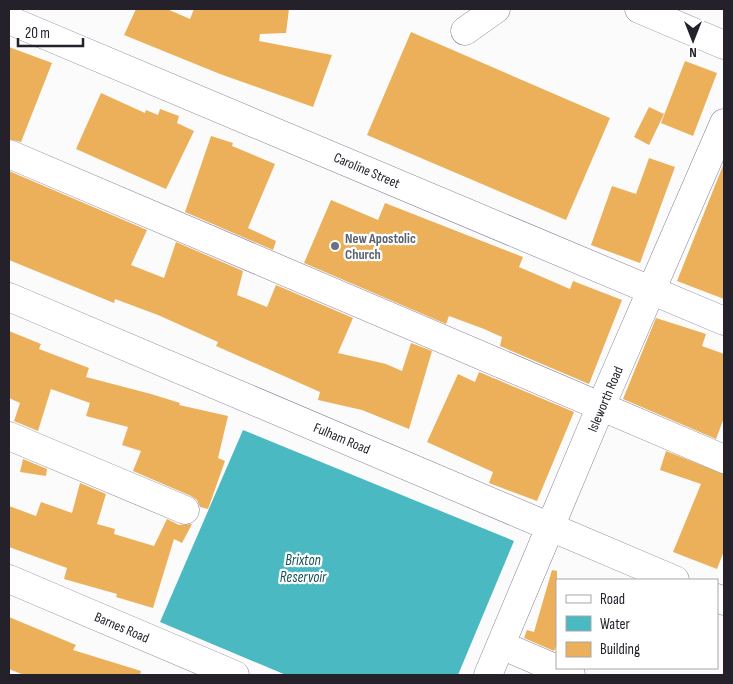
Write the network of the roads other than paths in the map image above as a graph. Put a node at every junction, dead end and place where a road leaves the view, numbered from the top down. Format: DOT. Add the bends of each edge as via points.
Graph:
graph roads {
  1 [pos="496,9"];
  2 [pos="639,9"];
  3 [pos="9,20"];
  4 [pos="465,31"];
  5 [pos="724,45"];
  6 [pos="724,123"];
  7 [pos="9,154"];
  8 [pos="715,173"];
  9 [pos="652,290"];
  10 [pos="9,297"];
  11 [pos="724,321"];
  12 [pos="601,406"];
  13 [pos="9,436"];
  14 [pos="724,459"];
  15 [pos="185,510"];
  16 [pos="550,526"];
  17 [pos="9,579"];
  18 [pos="674,579"];
  19 [pos="501,646"];
  20 [pos="556,669"];
  21 [pos="557,669"];
  22 [pos="235,675"];
  23 [pos="488,675"];
  24 [pos="571,675"];
  1 -- 4 [label="street"];
  2 -- 5 [label="street"];
  3 -- 9 [label="street, Caroline Street"];
  6 -- 8 [label="street, Isleworth Road"];
  7 -- 12 [label="street"];
  8 -- 9 [label="street, Isleworth Road"];
  9 -- 11 [label="street, Caroline Street"];
  9 -- 12 [label="street, Isleworth Road"];
  10 -- 16 [label="street, Fulham Road"];
  12 -- 14 [label="street"];
  12 -- 16 [label="street, Isleworth Road"];
  13 -- 15 [label="street"];
  16 -- 18 [label="street, Fulham Road"];
  16 -- 19 [label="street, Isleworth Road"];
  17 -- 22 [label="street, Barnes Road"];
  19 -- 20 [label="street"];
  19 -- 23 [label="street, Isleworth Road"];
  21 -- 24 [label="street"];
}
